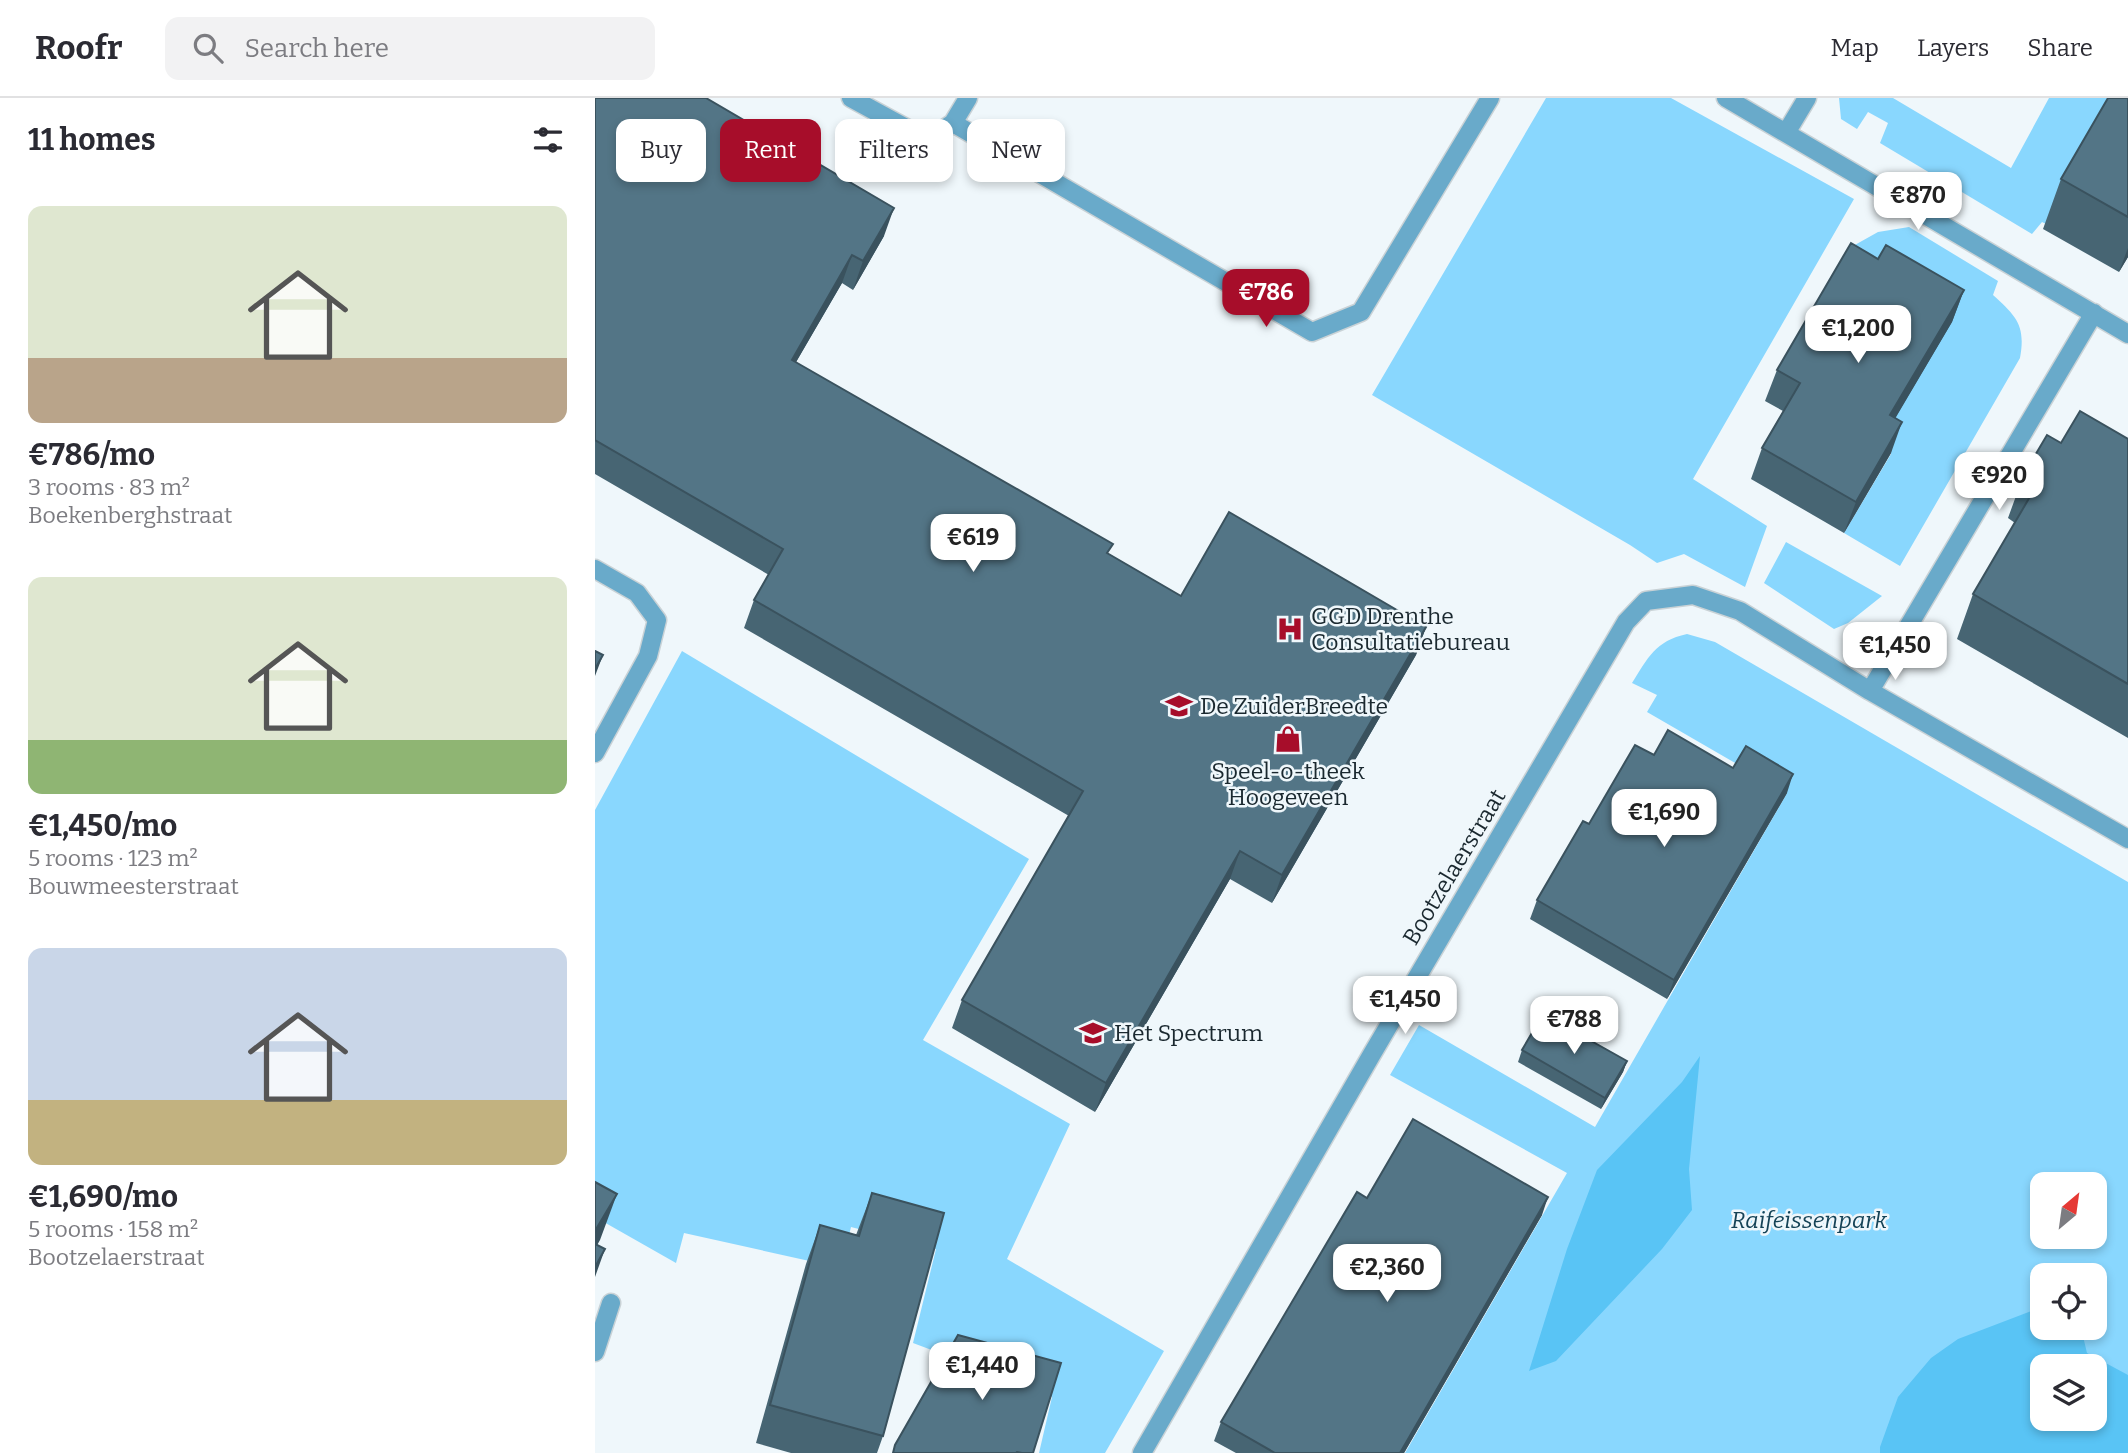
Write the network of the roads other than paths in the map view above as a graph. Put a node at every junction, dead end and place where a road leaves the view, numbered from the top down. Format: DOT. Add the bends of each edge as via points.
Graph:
graph roads {
  1 [pos="851,98"];
  2 [pos="968,98"];
  3 [pos="1490,98"];
  4 [pos="1726,98"];
  5 [pos="1807,98"];
  6 [pos="889,119"];
  7 [pos="953,123"];
  8 [pos="1786,133"];
  9 [pos="2094,313"];
  10 [pos="2128,334"];
  11 [pos="595,569"];
  12 [pos="1870,691"];
  13 [pos="595,753"];
  14 [pos="2128,839"];
  15 [pos="611,1303"];
  16 [pos="595,1352"];
  17 [pos="1142,1453"];
  1 -- 6 [label="street"];
  2 -- 7 [label="street"];
  3 -- 7 [label="street" via="1361,312 1312,332"];
  4 -- 8 [label="street"];
  5 -- 8 [label="street"];
  8 -- 9 [label="street"];
  9 -- 10 [label="street"];
  9 -- 12 [label="street"];
  11 -- 13 [label="street" via="637,593 657,620 648,656"];
  12 -- 14 [label="street"];
  12 -- 17 [label="street, Bootzelaerstraat" via="1739,611 1693,595 1646,601 1626,622"];
  15 -- 16 [label="street"];
}
